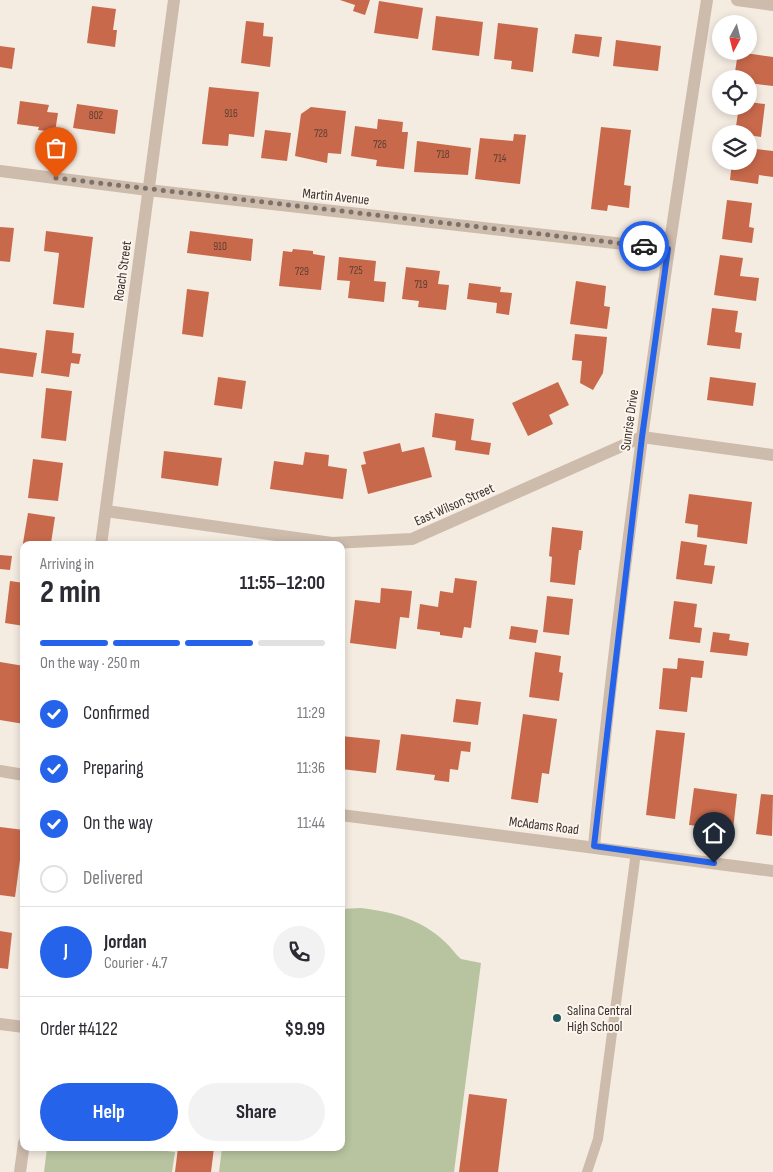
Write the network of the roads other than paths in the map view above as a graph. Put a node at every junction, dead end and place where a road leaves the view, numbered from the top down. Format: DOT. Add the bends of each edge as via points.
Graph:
graph roads {
  1 [pos="174,0"];
  2 [pos="707,0"];
  3 [pos="737,0"];
  4 [pos="773,5"];
  5 [pos="0,171"];
  6 [pos="148,190"];
  7 [pos="668,249"];
  8 [pos="642,437"];
  9 [pos="773,455"];
  10 [pos="106,511"];
  11 [pos="102,541"];
  12 [pos="318,541"];
  13 [pos="345,542"];
  14 [pos="0,771"];
  15 [pos="20,774"];
  16 [pos="345,815"];
  17 [pos="594,846"];
  18 [pos="636,852"];
  19 [pos="773,870"];
  20 [pos="0,1024"];
  21 [pos="20,1026"];
  22 [pos="23,1151"];
  23 [pos="20,1172"];
  24 [pos="587,1172"];
  1 -- 6 [label="street, Roach Street"];
  2 -- 7 [label="street, Sunrise Drive"];
  3 -- 4 [label="street"];
  5 -- 6 [label="street, Martin Avenue"];
  6 -- 7 [label="street, Martin Avenue"];
  6 -- 10 [label="street, Roach Street"];
  7 -- 8 [label="street, Sunrise Drive"];
  8 -- 9 [label="street"];
  8 -- 13 [label="street, East Wilson Street" via="412,539"];
  8 -- 17 [label="street, Sunrise Drive"];
  10 -- 11 [label="street, Roach Street"];
  10 -- 12 [label="street, East Wilson Street"];
  14 -- 15 [label="street"];
  16 -- 17 [label="street, McAdams Road"];
  17 -- 18 [label="street, McAdams Road"];
  18 -- 19 [label="street, McAdams Road"];
  18 -- 24 [label="lane" via="598,1139"];
  20 -- 21 [label="street"];
  22 -- 23 [label="street"];
}
